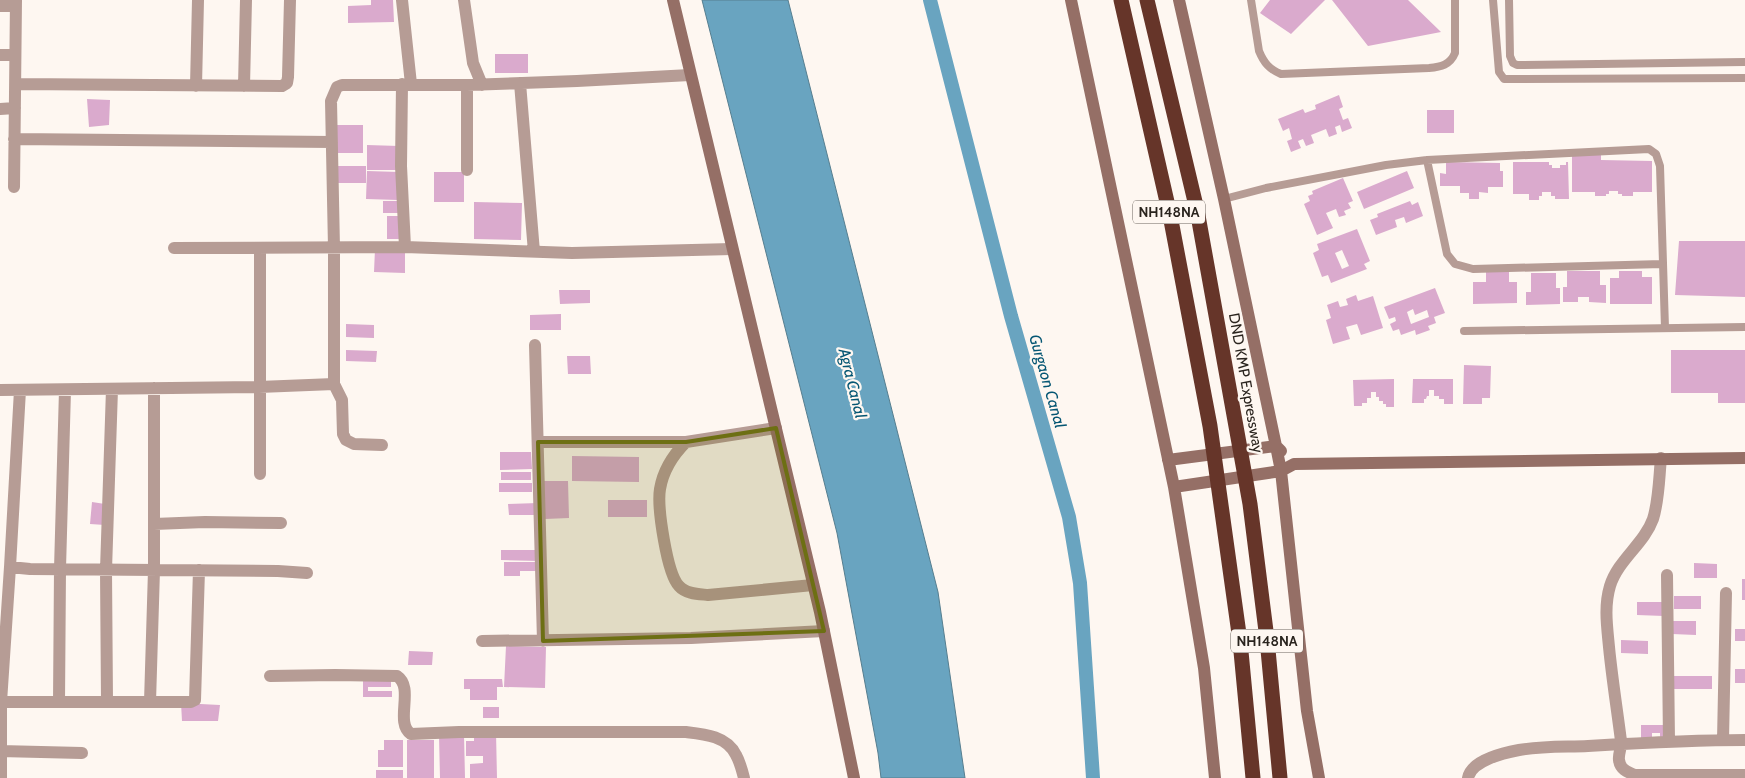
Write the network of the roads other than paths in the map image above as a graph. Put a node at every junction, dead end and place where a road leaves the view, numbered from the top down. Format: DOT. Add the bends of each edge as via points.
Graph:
graph roads {
  1 [pos="198,0"];
  2 [pos="246,0"];
  3 [pos="290,0"];
  4 [pos="402,0"];
  5 [pos="464,0"];
  6 [pos="673,0"];
  7 [pos="1070,0"];
  8 [pos="1121,0"];
  9 [pos="1147,0"];
  10 [pos="1179,0"];
  11 [pos="1250,0"];
  12 [pos="1455,0"];
  13 [pos="1493,0"];
  14 [pos="1509,0"];
  15 [pos="16,3"];
  16 [pos="0,6"];
  17 [pos="0,55"];
  18 [pos="15,55"];
  19 [pos="1745,62"];
  20 [pos="690,75"];
  21 [pos="1745,78"];
  22 [pos="520,83"];
  23 [pos="15,84"];
  24 [pos="406,84"];
  25 [pos="467,85"];
  26 [pos="482,85"];
  27 [pos="196,86"];
  28 [pos="244,86"];
  29 [pos="0,108"];
  30 [pos="15,108"];
  31 [pos="14,139"];
  32 [pos="332,142"];
  33 [pos="1427,160"];
  34 [pos="467,170"];
  35 [pos="14,187"];
  36 [pos="1224,199"];
  37 [pos="405,247"];
  38 [pos="174,248"];
  39 [pos="260,248"];
  40 [pos="334,248"];
  41 [pos="732,249"];
  42 [pos="534,252"];
  43 [pos="1662,264"];
  44 [pos="1745,327"];
  45 [pos="1665,328"];
  46 [pos="1464,331"];
  47 [pos="536,345"];
  48 [pos="334,384"];
  49 [pos="259,387"];
  50 [pos="154,388"];
  51 [pos="112,389"];
  52 [pos="0,390"];
  53 [pos="20,390"];
  54 [pos="65,390"];
  55 [pos="776,428"];
  56 [pos="538,442"];
  57 [pos="686,442"];
  58 [pos="382,445"];
  59 [pos="1276,446"];
  60 [pos="1662,458"];
  61 [pos="1745,458"];
  62 [pos="1168,460"];
  63 [pos="1294,464"];
  64 [pos="1280,471"];
  65 [pos="260,474"];
  66 [pos="1174,487"];
  67 [pos="282,523"];
  68 [pos="154,524"];
  69 [pos="10,567"];
  70 [pos="60,570"];
  71 [pos="106,570"];
  72 [pos="154,570"];
  73 [pos="199,570"];
  74 [pos="307,573"];
  75 [pos="1668,575"];
  76 [pos="813,586"];
  77 [pos="1726,593"];
  78 [pos="4,595"];
  79 [pos="824,631"];
  80 [pos="482,641"];
  81 [pos="543,641"];
  82 [pos="270,676"];
  83 [pos="1,702"];
  84 [pos="59,702"];
  85 [pos="107,702"];
  86 [pos="150,702"];
  87 [pos="1723,740"];
  88 [pos="1745,740"];
  89 [pos="1669,741"];
  90 [pos="1621,744"];
  91 [pos="0,751"];
  92 [pos="82,753"];
  93 [pos="1745,775"];
  94 [pos="1,778"];
  95 [pos="744,778"];
  96 [pos="854,778"];
  97 [pos="1215,778"];
  98 [pos="1253,778"];
  99 [pos="1280,778"];
  100 [pos="1319,778"];
  101 [pos="1468,778"];
  1 -- 27 [label="street"];
  2 -- 28 [label="street"];
  3 -- 28 [label="street" via="287,83 282,86"];
  4 -- 24 [label="street"];
  5 -- 26 [label="street" via="473,63"];
  6 -- 20 [label="street"];
  7 -- 62 [label="street"];
  8 -- 98 [label="highway, NH148NA" via="1170,215 1210,426 1240,641"];
  9 -- 99 [label="highway, DND KMP Expressway / NH148NA" via="1197,210 1250,504"];
  10 -- 36 [label="street"];
  11 -- 12 [label="lane" via="1259,51 1266,65 1281,74 1443,66 1452,61 1456,53"];
  13 -- 21 [label="lane" via="1499,72 1504,79"];
  14 -- 19 [label="lane" via="1510,56 1517,65"];
  15 -- 16 [label="street"];
  15 -- 18 [label="street"];
  17 -- 18 [label="street"];
  18 -- 23 [label="street"];
  20 -- 22 [label="street"];
  20 -- 41 [label="street"];
  22 -- 26 [label="street"];
  22 -- 42 [label="street"];
  23 -- 27 [label="street"];
  23 -- 30 [label="street"];
  24 -- 25 [label="street"];
  24 -- 32 [label="street" via="347,84 337,87 331,101"];
  24 -- 37 [label="street" via="401,166"];
  25 -- 26 [label="street"];
  25 -- 34 [label="street"];
  27 -- 28 [label="street"];
  29 -- 30 [label="street"];
  30 -- 31 [label="street"];
  31 -- 32 [label="street"];
  31 -- 35 [label="street"];
  32 -- 40 [label="street"];
  33 -- 36 [label="lane" via="1386,165"];
  33 -- 43 [label="lane" via="1447,254 1455,264 1473,269"];
  33 -- 43 [label="lane" via="1649,149 1656,154 1660,166"];
  36 -- 59 [label="street"];
  37 -- 40 [label="street"];
  37 -- 42 [label="street"];
  38 -- 39 [label="street"];
  39 -- 40 [label="street"];
  39 -- 49 [label="street"];
  40 -- 48 [label="street"];
  41 -- 42 [label="street"];
  41 -- 55 [label="street"];
  43 -- 45 [label="lane"];
  44 -- 45 [label="lane"];
  45 -- 46 [label="lane"];
  47 -- 56 [label="street"];
  48 -- 49 [label="street"];
  48 -- 58 [label="street" via="342,400 346,440 354,444"];
  49 -- 50 [label="street"];
  49 -- 65 [label="street"];
  50 -- 51 [label="street"];
  50 -- 68 [label="street"];
  51 -- 54 [label="street"];
  51 -- 71 [label="street"];
  52 -- 53 [label="street"];
  53 -- 54 [label="street"];
  53 -- 69 [label="street"];
  54 -- 70 [label="street"];
  55 -- 57 [label="street"];
  55 -- 76 [label="street"];
  56 -- 57 [label="street"];
  56 -- 81 [label="street"];
  57 -- 76 [label="street" via="675,453 660,488 662,527 670,564 680,587 708,595"];
  59 -- 62 [label="street"];
  59 -- 63 [label="street"];
  59 -- 64 [label="street"];
  60 -- 61 [label="street"];
  60 -- 63 [label="street"];
  60 -- 90 [label="street" via="1653,519 1616,572 1606,603 1611,674"];
  62 -- 66 [label="street"];
  63 -- 64 [label="street"];
  64 -- 66 [label="street"];
  64 -- 100 [label="street" via="1307,711"];
  66 -- 97 [label="street" via="1204,668"];
  67 -- 68 [label="street"];
  68 -- 72 [label="street"];
  69 -- 70 [label="street"];
  69 -- 78 [label="street"];
  70 -- 71 [label="street"];
  70 -- 84 [label="street"];
  71 -- 72 [label="street"];
  71 -- 85 [label="street"];
  72 -- 73 [label="street"];
  72 -- 86 [label="street"];
  73 -- 74 [label="street"];
  73 -- 86 [label="street" via="195,700"];
  75 -- 89 [label="street"];
  76 -- 79 [label="street"];
  77 -- 87 [label="street"];
  78 -- 83 [label="street"];
  79 -- 81 [label="street"];
  79 -- 96 [label="street"];
  80 -- 81 [label="street"];
  82 -- 95 [label="street" via="400,678 405,723 411,734 676,732 708,735 730,745"];
  83 -- 84 [label="street"];
  83 -- 91 [label="street"];
  84 -- 85 [label="street"];
  85 -- 86 [label="street"];
  87 -- 88 [label="street"];
  87 -- 89 [label="street"];
  89 -- 90 [label="street"];
  90 -- 93 [label="street" via="1620,763 1627,772 1635,775"];
  90 -- 101 [label="street" via="1519,750 1475,765"];
  91 -- 92 [label="street"];
  91 -- 94 [label="street"];
}
